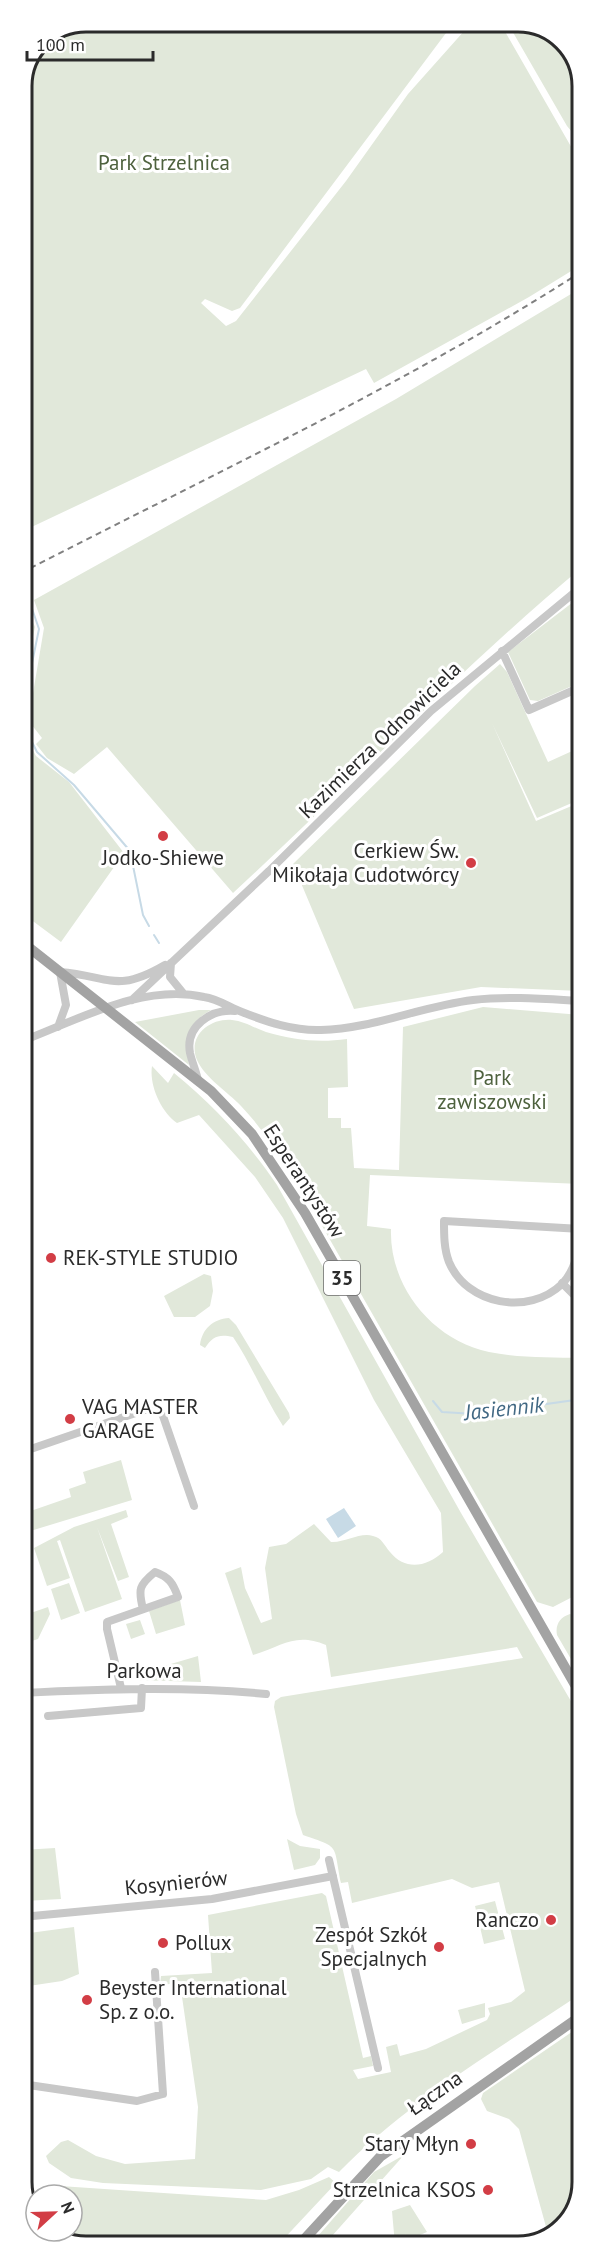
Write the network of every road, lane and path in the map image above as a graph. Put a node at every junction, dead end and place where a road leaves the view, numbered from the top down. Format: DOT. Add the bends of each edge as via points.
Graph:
graph roads {
  1 [pos="572,594"];
  2 [pos="502,651"];
  3 [pos="572,691"];
  4 [pos="32,950"];
  5 [pos="171,962"];
  6 [pos="60,972"];
  7 [pos="183,993"];
  8 [pos="132,1000"];
  9 [pos="572,1000"];
  10 [pos="106,1010"];
  11 [pos="241,1012"];
  12 [pos="57,1027"];
  13 [pos="32,1037"];
  14 [pos="198,1080"];
  15 [pos="572,1230"];
  16 [pos="572,1266"];
  17 [pos="562,1283"];
  18 [pos="572,1293"];
  19 [pos="32,1449"];
  20 [pos="194,1506"];
  21 [pos="143,1609"];
  22 [pos="572,1680"];
  23 [pos="122,1688"];
  24 [pos="142,1688"];
  25 [pos="32,1692"];
  26 [pos="266,1694"];
  27 [pos="48,1716"];
  28 [pos="329,1860"];
  29 [pos="333,1876"];
  30 [pos="32,1916"];
  31 [pos="155,1972"];
  32 [pos="572,2022"];
  33 [pos="378,2068"];
  34 [pos="32,2085"];
  35 [pos="308,2236"];
  1 -- 2 [label="street, Kazimierza Odnowiciela"];
  2 -- 3 [label="street" via="529,710"];
  2 -- 5 [label="street, Kazimierza Odnowiciela" via="431,711"];
  4 -- 6 [label="main road, Esperantystów / 35"];
  5 -- 6 [label="street" via="123,983"];
  5 -- 7 [label="street" via="170,978"];
  5 -- 8 [label="street, Kazimierza Odnowiciela"];
  6 -- 10 [label="main road, Esperantystów / 35"];
  6 -- 12 [label="street" via="66,1005"];
  7 -- 8 [label="street"];
  7 -- 11 [label="street" via="215,1000"];
  8 -- 10 [label="street"];
  9 -- 11 [label="street" via="518,997 471,1000 322,1030 289,1028"];
  10 -- 12 [label="street"];
  10 -- 14 [label="main road, Esperantystów / 35"];
  11 -- 14 [label="street" via="211,1014 192,1033 190,1053"];
  12 -- 13 [label="street"];
  14 -- 22 [label="main road, Esperantystów / 35" via="252,1134 291,1189"];
  15 -- 17 [label="street" via="444,1221 450,1264 472,1290 491,1300 516,1302 544,1295"];
  16 -- 17 [label="street"];
  17 -- 18 [label="street"];
  19 -- 20 [label="street" via="156,1406"];
  21 -- 21 [label="street" via="178,1597 165,1575 155,1572 143,1582 139,1593"];
  21 -- 23 [label="street" via="107,1622"];
  23 -- 24 [label="street, Parkowa"];
  23 -- 25 [label="street, Parkowa"];
  24 -- 26 [label="street, Parkowa"];
  24 -- 27 [label="street" via="141,1708"];
  28 -- 29 [label="street"];
  29 -- 30 [label="street, Kosynierów" via="212,1899"];
  29 -- 33 [label="street"];
  31 -- 34 [label="street" via="163,2094 137,2101"];
  32 -- 35 [label="main road, Łączna" via="380,2157"];
}
